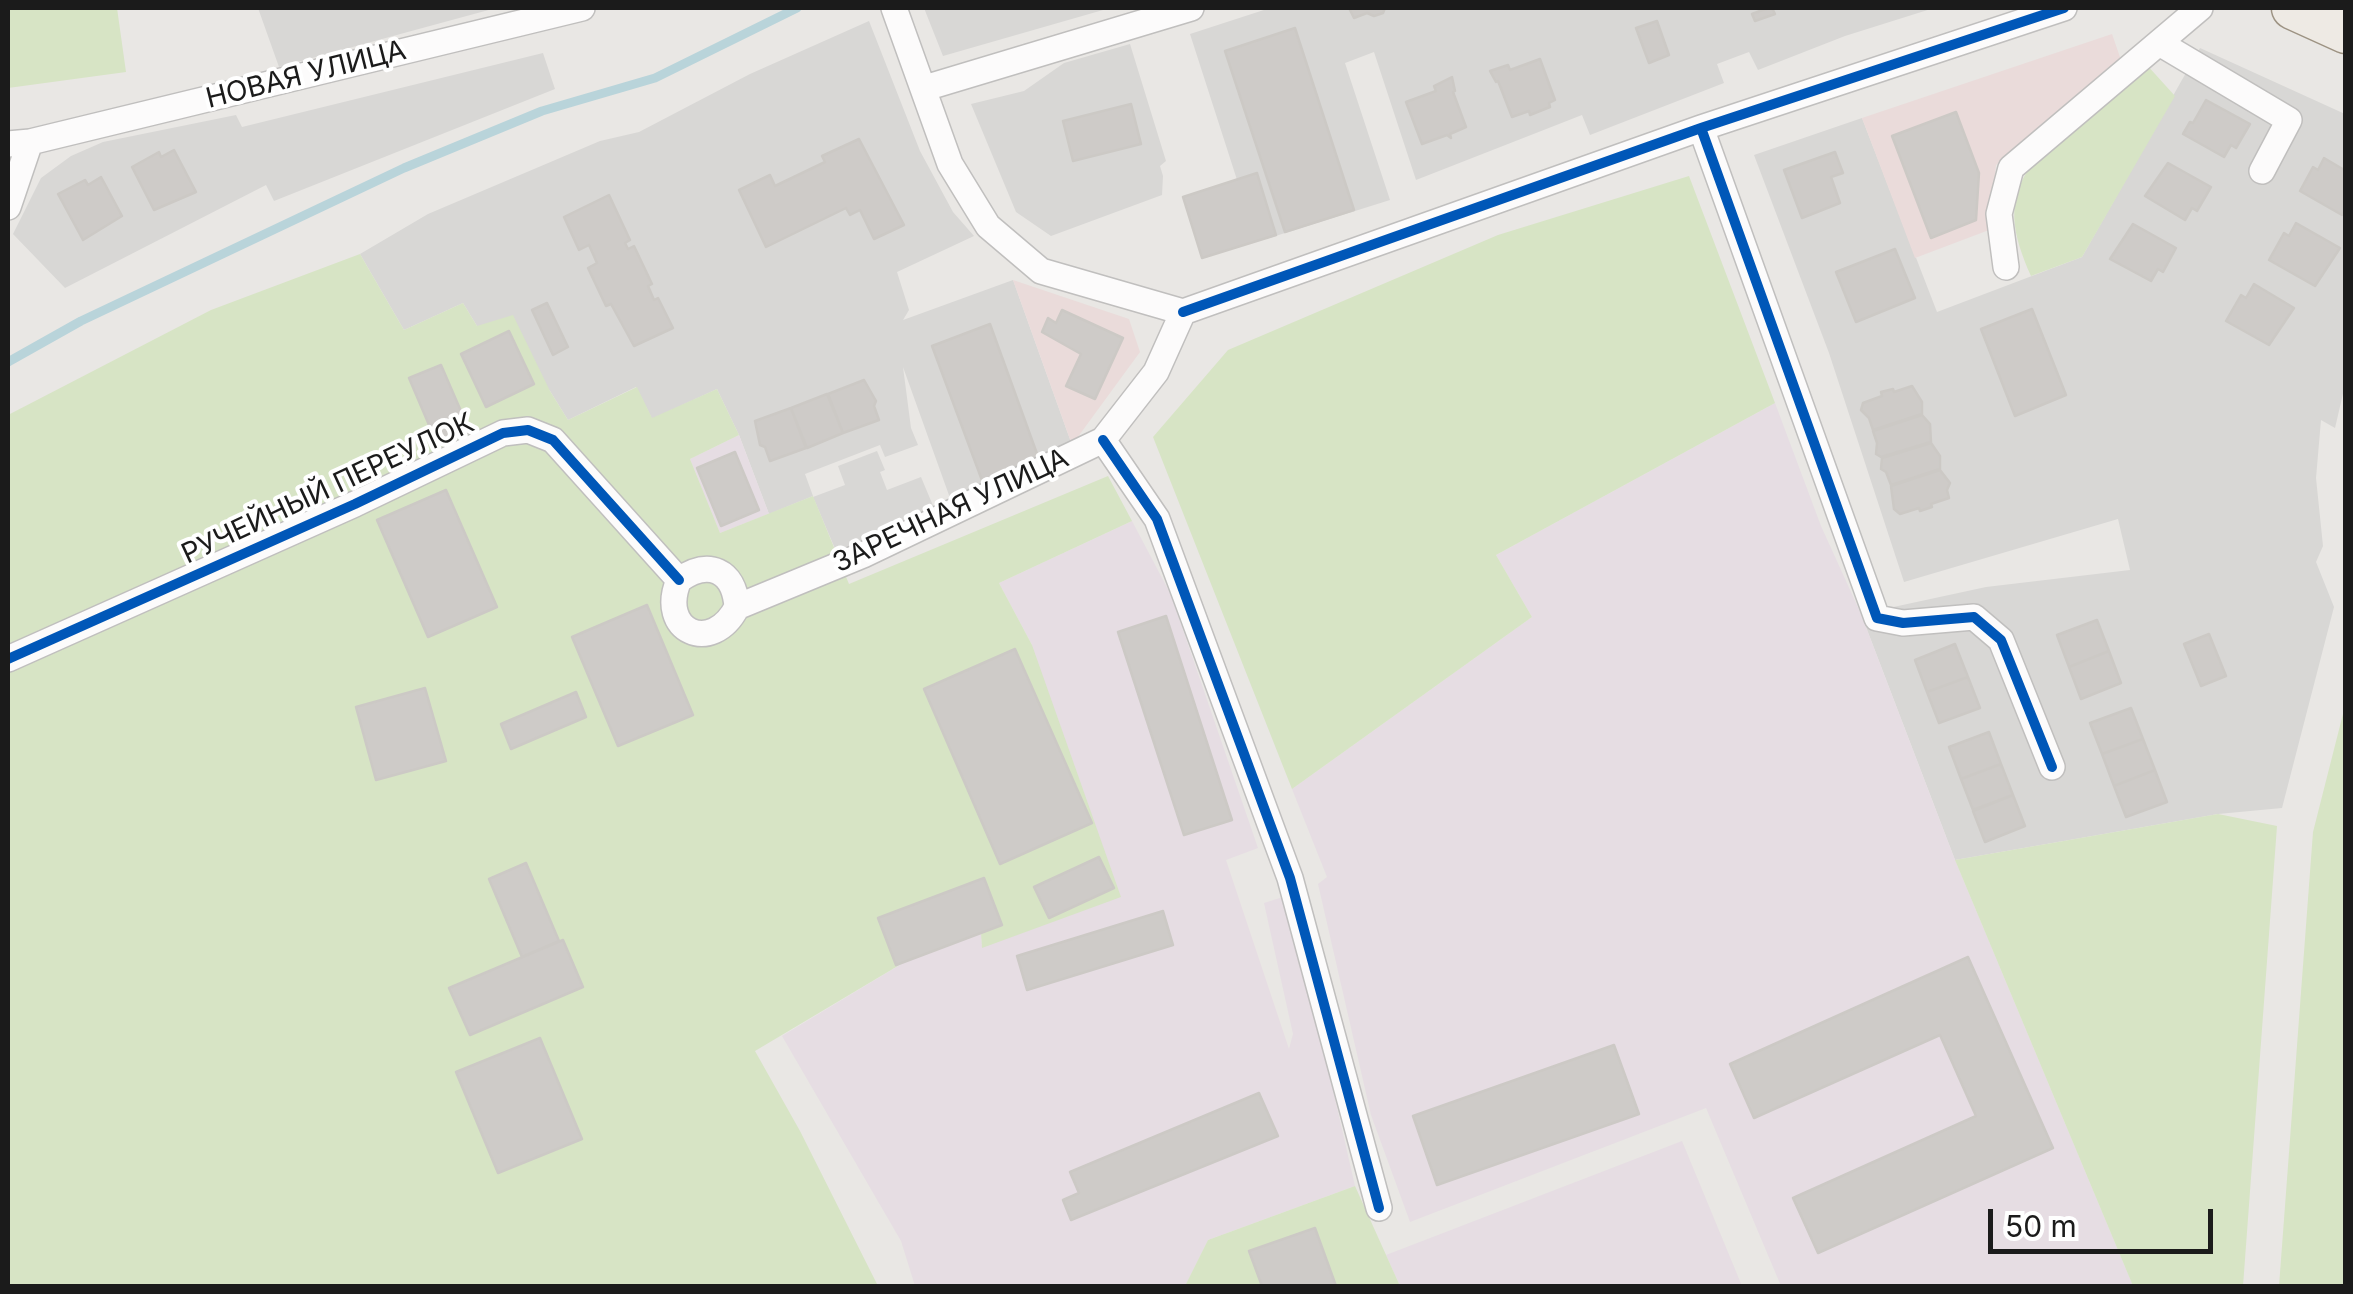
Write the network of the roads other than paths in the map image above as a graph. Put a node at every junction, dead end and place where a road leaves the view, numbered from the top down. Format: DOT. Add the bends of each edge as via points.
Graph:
graph roads {
  1 [pos="582,8"];
  2 [pos="894,8"];
  3 [pos="1191,8"];
  4 [pos="2064,8"];
  5 [pos="2200,8"];
  6 [pos="2293,8"];
  7 [pos="2346,32"];
  8 [pos="2161,44"];
  9 [pos="925,88"];
  10 [pos="1700,128"];
  11 [pos="19,143"];
  12 [pos="2262,171"];
  13 [pos="8,207"];
  14 [pos="2006,267"];
  15 [pos="1182,312"];
  16 [pos="1103,440"];
  17 [pos="679,580"];
  18 [pos="737,607"];
  19 [pos="8,659"];
  20 [pos="2052,768"];
  21 [pos="1379,1208"];
  1 -- 11 [label="street, НОВАЯ УЛИЦА"];
  2 -- 9 [label="street"];
  3 -- 9 [label="street"];
  4 -- 10 [label="street"];
  5 -- 8 [label="street"];
  6 -- 7 [label="main road"];
  8 -- 12 [label="street" via="2289,120"];
  8 -- 14 [label="street" via="2011,168 1999,214"];
  9 -- 15 [label="street" via="950,164 988,226 1042,271"];
  10 -- 15 [label="street"];
  10 -- 20 [label="street" via="1877,618 1903,623 1974,617 2001,640"];
  11 -- 13 [label="street, НОВАЯ УЛИЦА"];
  15 -- 16 [label="street, ЗАРЕЧНАЯ УЛИЦА" via="1156,372"];
  16 -- 18 [label="street, ЗАРЕЧНАЯ УЛИЦА"];
  16 -- 21 [label="street" via="1157,519 1290,878"];
  17 -- 18 [label="street" via="693,570 726,576"];
  17 -- 18 [label="street, ЗАРЕЧНАЯ УЛИЦА" via="671,598 675,618 690,632 719,630"];
  17 -- 19 [label="street, РУЧЕЙНЫЙ ПЕРЕУЛОК" via="552,440 516,431"];
}
